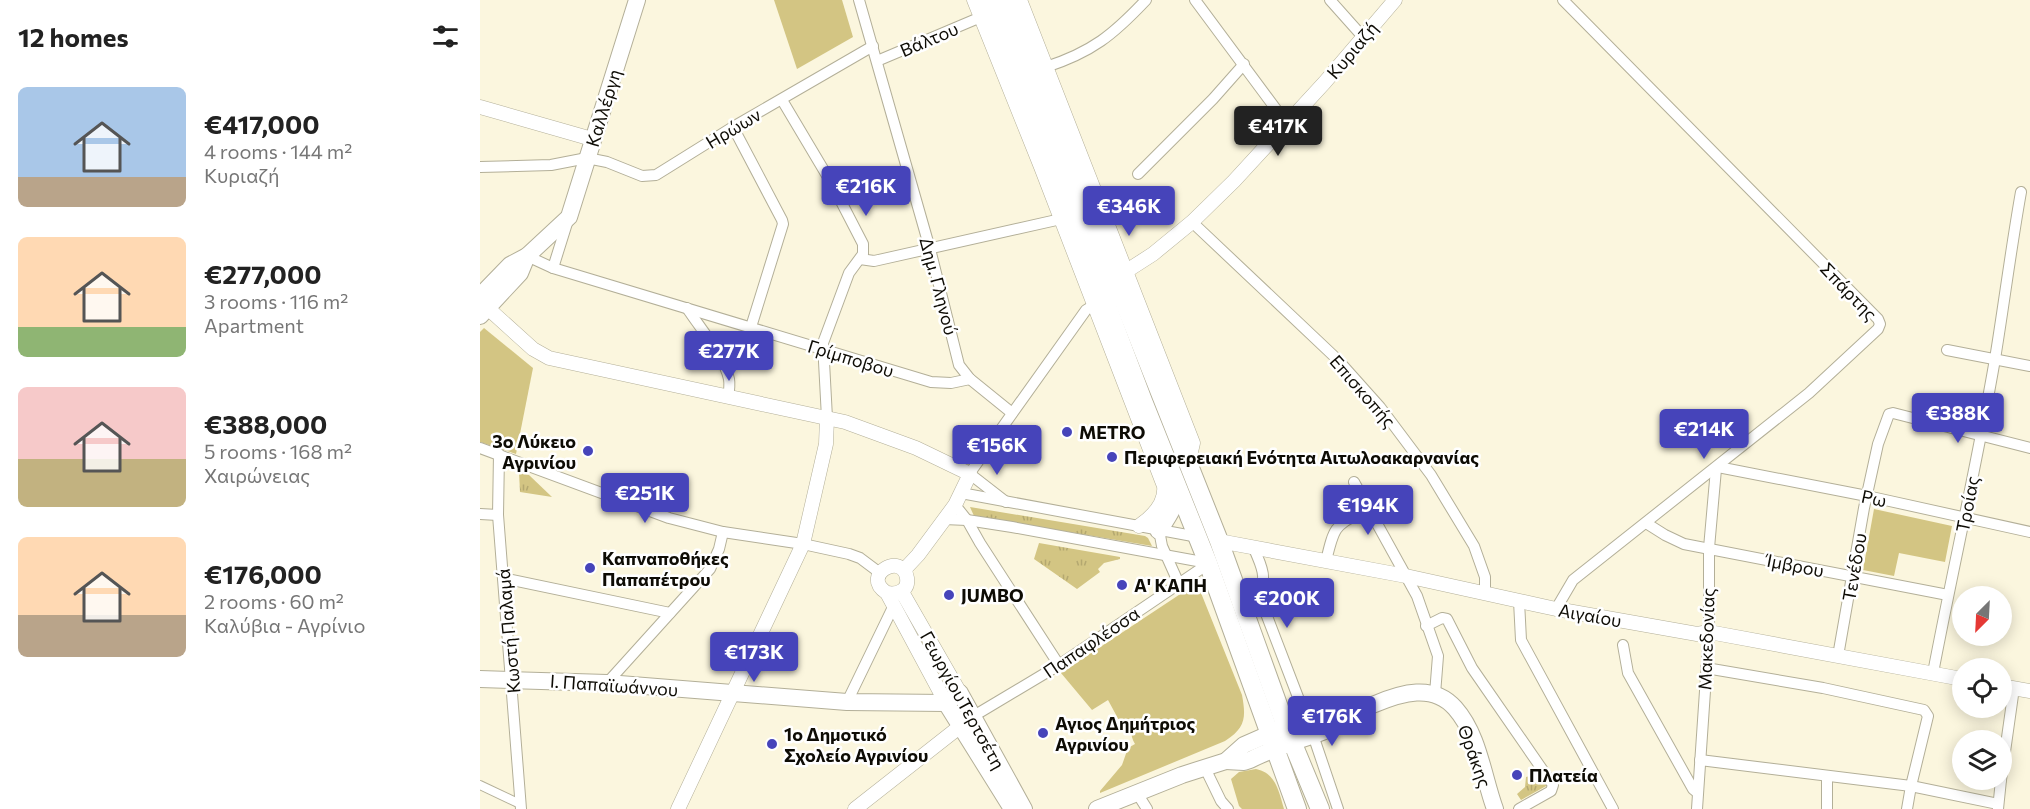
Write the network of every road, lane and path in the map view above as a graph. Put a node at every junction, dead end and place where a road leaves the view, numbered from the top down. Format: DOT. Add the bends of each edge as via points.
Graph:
graph roads {
  1 [pos="637,0"];
  2 [pos="859,0"];
  3 [pos="974,0"];
  4 [pos="1004,0"];
  5 [pos="1020,0"];
  6 [pos="1146,0"];
  7 [pos="1195,0"];
  8 [pos="1330,0"];
  9 [pos="1395,0"];
  10 [pos="1563,0"];
  11 [pos="985,8"];
  12 [pos="1363,36"];
  13 [pos="873,46"];
  14 [pos="877,61"];
  15 [pos="1244,64"];
  16 [pos="1014,66"];
  17 [pos="1046,67"];
  18 [pos="1011,93"];
  19 [pos="782,100"];
  20 [pos="480,107"];
  21 [pos="1287,124"];
  22 [pos="732,127"];
  23 [pos="592,139"];
  24 [pos="587,158"];
  25 [pos="480,167"];
  26 [pos="1041,167"];
  27 [pos="1138,174"];
  28 [pos="1072,191"];
  29 [pos="2021,192"];
  30 [pos="1103,212"];
  31 [pos="569,217"];
  32 [pos="1060,219"];
  33 [pos="1192,222"];
  34 [pos="930,249"];
  35 [pos="527,256"];
  36 [pos="860,259"];
  37 [pos="553,268"];
  38 [pos="1125,273"];
  39 [pos="1094,305"];
  40 [pos="482,306"];
  41 [pos="687,308"];
  42 [pos="751,327"];
  43 [pos="823,350"];
  44 [pos="1947,350"];
  45 [pos="1995,359"];
  46 [pos="2030,366"];
  47 [pos="970,379"];
  48 [pos="728,398"];
  49 [pos="1012,413"];
  50 [pos="827,418"];
  51 [pos="1981,435"];
  52 [pos="480,448"];
  53 [pos="2030,448"];
  54 [pos="499,454"];
  55 [pos="1188,465"];
  56 [pos="1717,468"];
  57 [pos="970,474"];
  58 [pos="1174,480"];
  59 [pos="1354,482"];
  60 [pos="1867,496"];
  61 [pos="958,499"];
  62 [pos="1006,502"];
  63 [pos="1368,508"];
  64 [pos="480,514"];
  65 [pos="498,515"];
  66 [pos="1965,518"];
  67 [pos="944,519"];
  68 [pos="968,520"];
  69 [pos="1646,523"];
  70 [pos="1139,526"];
  71 [pos="1159,530"];
  72 [pos="723,532"];
  73 [pos="2030,532"];
  74 [pos="1198,537"];
  75 [pos="1219,542"];
  76 [pos="803,544"];
  77 [pos="1254,548"];
  78 [pos="1708,548"];
  79 [pos="1164,554"];
  80 [pos="1326,561"];
  81 [pos="1208,563"];
  82 [pos="904,570"];
  83 [pos="880,573"];
  84 [pos="1852,575"];
  85 [pos="1406,576"];
  86 [pos="503,578"];
  87 [pos="1179,584"];
  88 [pos="1485,594"];
  89 [pos="1948,595"];
  90 [pos="894,596"];
  91 [pos="1520,601"];
  92 [pos="1556,609"];
  93 [pos="670,613"];
  94 [pos="1426,626"];
  95 [pos="1709,632"];
  96 [pos="1623,645"];
  97 [pos="1838,656"];
  98 [pos="1059,665"];
  99 [pos="1706,668"];
  100 [pos="1933,673"];
  101 [pos="1952,677"];
  102 [pos="480,679"];
  103 [pos="512,680"];
  104 [pos="607,683"];
  105 [pos="2012,687"];
  106 [pos="2030,689"];
  107 [pos="960,693"];
  108 [pos="732,694"];
  109 [pos="1435,694"];
  110 [pos="847,702"];
  111 [pos="946,703"];
  112 [pos="1351,714"];
  113 [pos="1306,718"];
  114 [pos="966,721"];
  115 [pos="1313,735"];
  116 [pos="1281,738"];
  117 [pos="1700,760"];
  118 [pos="1205,768"];
  119 [pos="1827,777"];
  120 [pos="480,785"];
  121 [pos="1911,786"];
  122 [pos="2000,790"];
  123 [pos="1137,793"];
  124 [pos="1698,793"];
  125 [pos="1998,806"];
  126 [pos="520,807"];
  127 [pos="678,809"];
  128 [pos="855,809"];
  129 [pos="1012,809"];
  130 [pos="1024,809"];
  131 [pos="1097,809"];
  132 [pos="1147,809"];
  133 [pos="1228,809"];
  134 [pos="1297,809"];
  135 [pos="1320,809"];
  136 [pos="1338,809"];
  137 [pos="1495,809"];
  138 [pos="1518,809"];
  139 [pos="1613,809"];
  140 [pos="1698,809"];
  141 [pos="1827,809"];
  142 [pos="1907,809"];
  1 -- 23 [label="main road, Καλλέργη"];
  2 -- 13 [label="street, Δημ. Γληνού"];
  3 -- 11 [label="street"];
  4 -- 28 [label="main road"];
  5 -- 17 [label="street"];
  6 -- 17 [label="street" via="1092,49"];
  7 -- 15 [label="street"];
  8 -- 12 [label="street"];
  9 -- 12 [label="street, Κυριαζή"];
  10 -- 56 [label="street, Σπάρτης" via="1880,321 1878,329 1809,393"];
  11 -- 14 [label="street, Βάλτου"];
  11 -- 16 [label="main road"];
  11 -- 18 [label="street"];
  12 -- 21 [label="street, Κυριαζή"];
  13 -- 14 [label="street, Δημ. Γληνού"];
  13 -- 19 [label="street, Ηρώων"];
  14 -- 34 [label="street, Δημ. Γληνού"];
  15 -- 21 [label="street"];
  15 -- 27 [label="street"];
  16 -- 18 [label="main road"];
  16 -- 28 [label="main road"];
  17 -- 30 [label="street"];
  18 -- 26 [label="street"];
  19 -- 22 [label="street, Ηρώων"];
  19 -- 36 [label="street" via="862,240 864,251"];
  20 -- 23 [label="street"];
  21 -- 33 [label="street, Κυριαζή"];
  22 -- 24 [label="street, Ηρώων" via="652,176"];
  22 -- 42 [label="street" via="783,225"];
  23 -- 24 [label="main road, Καλλέργη"];
  24 -- 25 [label="street" via="551,165"];
  24 -- 31 [label="main road, Καλλέργη"];
  26 -- 28 [label="main road"];
  26 -- 32 [label="street"];
  28 -- 30 [label="main road"];
  28 -- 55 [label="main road"];
  28 -- 58 [label="main road" via="1099,289"];
  29 -- 45 [label="street, Τροίας"];
  30 -- 38 [label="street"];
  31 -- 35 [label="main road"];
  31 -- 37 [label="street"];
  32 -- 34 [label="street"];
  32 -- 39 [label="street"];
  33 -- 38 [label="street, Κυριαζή"];
  33 -- 88 [label="street, Επισκοπής" via="1338,360 1380,407 1431,475 1474,546 1484,574"];
  34 -- 36 [label="street" via="874,261"];
  34 -- 47 [label="street, Δημ. Γληνού" via="959,365"];
  35 -- 37 [label="street, Γρίμποβου"];
  35 -- 40 [label="main road" via="520,273"];
  36 -- 43 [label="street" via="845,284"];
  37 -- 41 [label="street, Γρίμποβου"];
  38 -- 55 [label="street" via="1193,443"];
  39 -- 49 [label="street" via="1086,310"];
  39 -- 70 [label="street" via="1164,487 1161,504"];
  40 -- 48 [label="street" via="549,357"];
  41 -- 42 [label="street, Γρίμποβου"];
  41 -- 48 [label="street" via="722,361 729,382"];
  42 -- 43 [label="street, Γρίμποβου"];
  43 -- 47 [label="street, Γρίμποβου" via="931,382"];
  43 -- 50 [label="street"];
  44 -- 45 [label="street"];
  45 -- 46 [label="street"];
  45 -- 51 [label="street, Τροίας"];
  47 -- 49 [label="street, Δημ. Γληνού"];
  48 -- 50 [label="street"];
  49 -- 57 [label="street"];
  50 -- 57 [label="street" via="916,448"];
  50 -- 76 [label="street" via="826,444"];
  51 -- 53 [label="street"];
  51 -- 60 [label="street, Τενέδου" via="1893,413 1887,416"];
  51 -- 66 [label="street, Τροίας"];
  52 -- 54 [label="street"];
  54 -- 65 [label="street, Κωστή Παλαμά"];
  54 -- 72 [label="street" via="669,518"];
  55 -- 75 [label="main road"];
  56 -- 60 [label="street, Ρω"];
  56 -- 69 [label="street, Σπάρτης"];
  56 -- 78 [label="street, Μακεδονίας"];
  57 -- 61 [label="street"];
  57 -- 62 [label="street"];
  58 -- 71 [label="main road" via="1174,504"];
  58 -- 74 [label="main road"];
  59 -- 63 [label="street"];
  60 -- 66 [label="street, Ρω"];
  60 -- 84 [label="street, Τενέδου"];
  61 -- 62 [label="street"];
  61 -- 67 [label="street"];
  61 -- 68 [label="street"];
  62 -- 70 [label="street"];
  63 -- 80 [label="street" via="1336,528"];
  63 -- 85 [label="street"];
  64 -- 65 [label="street"];
  65 -- 86 [label="street, Κωστή Παλαμά"];
  66 -- 73 [label="street, Ρω"];
  66 -- 89 [label="street, Τροίας"];
  67 -- 68 [label="street"];
  67 -- 82 [label="street"];
  68 -- 79 [label="street"];
  68 -- 98 [label="street"];
  69 -- 78 [label="street, Ίμβρου" via="1676,541"];
  69 -- 92 [label="street, Σπάρτης" via="1573,580"];
  70 -- 71 [label="street"];
  71 -- 74 [label="street"];
  71 -- 79 [label="street"];
  72 -- 76 [label="street"];
  72 -- 93 [label="street" via="710,569"];
  74 -- 81 [label="main road"];
  75 -- 77 [label="street, Αιγαίου"];
  75 -- 116 [label="main road"];
  76 -- 83 [label="street" via="860,558"];
  76 -- 108 [label="street"];
  77 -- 80 [label="street, Αιγαίου"];
  77 -- 113 [label="street" via="1263,574 1260,598"];
  78 -- 84 [label="street, Ίμβρου"];
  78 -- 95 [label="street, Μακεδονίας"];
  79 -- 81 [label="street"];
  79 -- 87 [label="street"];
  80 -- 85 [label="street, Αιγαίου"];
  81 -- 87 [label="street, Παπαφλέσσα"];
  81 -- 116 [label="main road"];
  82 -- 83 [label="street" via="891,566"];
  82 -- 90 [label="street" via="907,579"];
  83 -- 90 [label="street" via="879,583"];
  84 -- 89 [label="street, Ίμβρου"];
  84 -- 97 [label="street, Τενέδου"];
  85 -- 88 [label="street, Αιγαίου"];
  85 -- 94 [label="street"];
  86 -- 93 [label="street"];
  86 -- 103 [label="street, Κωστή Παλαμά"];
  87 -- 98 [label="street, Παπαφλέσσα"];
  88 -- 91 [label="street, Αιγαίου"];
  89 -- 100 [label="street, Τροίας"];
  90 -- 107 [label="street, ΓεωργίουΤερτσέτη"];
  90 -- 110 [label="street"];
  90 -- 111 [label="street, ΓεωργίουΤερτσέτη"];
  91 -- 92 [label="street, Αιγαίου"];
  91 -- 139 [label="street" via="1521,640"];
  92 -- 95 [label="street, Αιγαίου" via="1697,634"];
  93 -- 104 [label="street"];
  94 -- 109 [label="street" via="1438,656"];
  94 -- 138 [label="street" via="1447,619 1472,668 1553,785 1551,791"];
  95 -- 97 [label="street, Αιγαίου"];
  95 -- 99 [label="street, Μακεδονίας"];
  96 -- 124 [label="street" via="1628,673"];
  97 -- 100 [label="street, Αιγαίου"];
  98 -- 114 [label="street, Παπαφλέσσα"];
  99 -- 117 [label="street, Μακεδονίας"];
  99 -- 121 [label="street" via="1924,710 1928,716"];
  100 -- 101 [label="street, Αιγαίου"];
  102 -- 103 [label="main road, Ι. Παπαϊωάννου"];
  103 -- 104 [label="main road, Ι. Παπαϊωάννου"];
  103 -- 126 [label="street, Κωστή Παλαμά"];
  104 -- 108 [label="main road, Ι. Παπαϊωάννου"];
  105 -- 106 [label="street"];
  107 -- 111 [label="main road"];
  107 -- 114 [label="main road, ΓεωργίουΤερτσέτη"];
  108 -- 110 [label="main road, Ι. Παπαϊωάννου"];
  108 -- 127 [label="street"];
  109 -- 112 [label="main road" via="1416,691 1396,695"];
  109 -- 137 [label="main road, Θράκης" via="1456,708 1466,725"];
  110 -- 111 [label="main road, Ι. Παπαϊωάννου"];
  111 -- 114 [label="main road, ΓεωργίουΤερτσέτη"];
  112 -- 113 [label="main road" via="1338,711"];
  112 -- 115 [label="main road"];
  113 -- 116 [label="main road"];
  114 -- 128 [label="street"];
  114 -- 129 [label="main road, ΓεωργίουΤερτσέτη"];
  114 -- 130 [label="main road, ΓεωργίουΤερτσέτη"];
  115 -- 116 [label="main road"];
  115 -- 136 [label="street"];
  116 -- 118 [label="main road" via="1244,762 1226,761"];
  116 -- 134 [label="main road"];
  116 -- 135 [label="main road"];
  117 -- 119 [label="street"];
  117 -- 124 [label="street, Μακεδονίας"];
  118 -- 123 [label="main road"];
  118 -- 133 [label="street"];
  119 -- 121 [label="street"];
  119 -- 141 [label="street"];
  120 -- 126 [label="street"];
  121 -- 125 [label="street"];
  121 -- 142 [label="street"];
  122 -- 125 [label="street"];
  123 -- 131 [label="main road"];
  123 -- 132 [label="street"];
  124 -- 140 [label="street, Μακεδονίας"];
}
